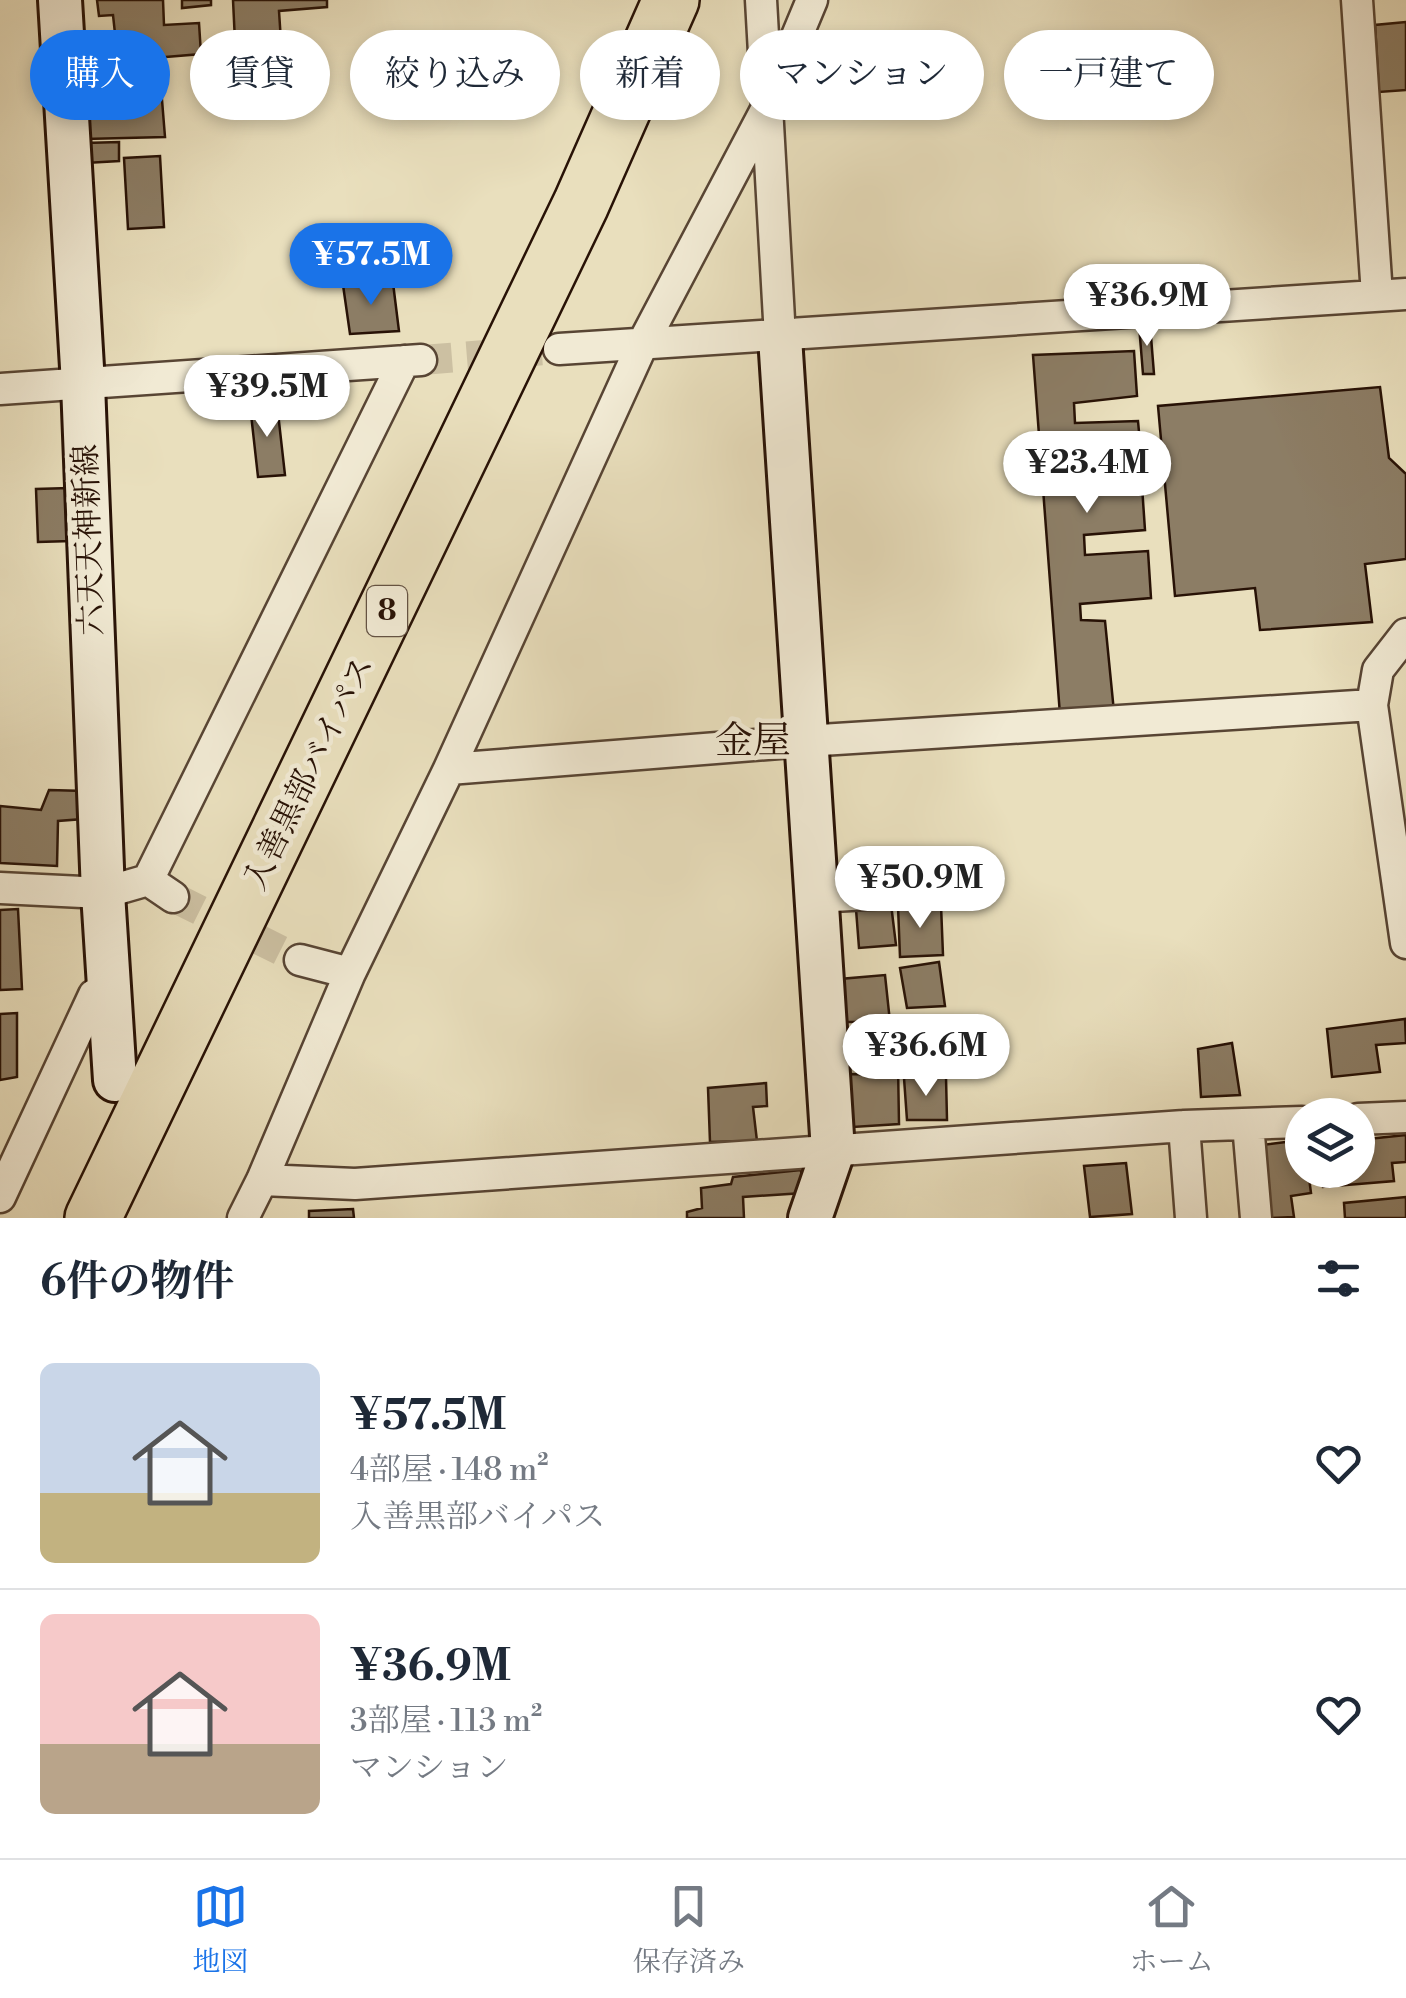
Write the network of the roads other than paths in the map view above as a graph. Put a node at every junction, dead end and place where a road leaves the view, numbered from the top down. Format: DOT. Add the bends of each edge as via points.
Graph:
graph roads {
  1 [pos="60,0"];
  2 [pos="672,0"];
  3 [pos="761,0"];
  4 [pos="812,0"];
  5 [pos="1358,0"];
  6 [pos="763,30"];
  7 [pos="800,30"];
  8 [pos="761,120"];
  9 [pos="768,120"];
  10 [pos="1392,295"];
  11 [pos="780,337"];
  12 [pos="642,345"];
  13 [pos="559,350"];
  14 [pos="83,384"];
  15 [pos="0,389"];
  16 [pos="1406,634"];
  17 [pos="1372,705"];
  18 [pos="805,741"];
  19 [pos="449,770"];
  20 [pos="1395,787"];
  21 [pos="0,888"];
  22 [pos="940,890"];
  23 [pos="103,893"];
  24 [pos="815,896"];
  25 [pos="1406,943"];
  26 [pos="300,960"];
  27 [pos="350,973"];
  28 [pos="112,990"];
  29 [pos="951,1043"];
  30 [pos="825,1049"];
  31 [pos="116,1080"];
  32 [pos="1406,1117"];
  33 [pos="1375,1118"];
  34 [pos="1285,1123"];
  35 [pos="1248,1124"];
  36 [pos="1184,1126"];
  37 [pos="833,1151"];
  38 [pos="262,1180"];
  39 [pos="0,1197"];
  40 [pos="93,1218"];
  41 [pos="242,1218"];
  42 [pos="810,1218"];
  43 [pos="1190,1218"];
  44 [pos="1256,1218"];
  1 -- 14 [label="main road, 六天天神新線"];
  2 -- 40 [label="highway, 入善黒部バイパス / 8" via="581,204"];
  3 -- 6 [label="street"];
  4 -- 7 [label="street"];
  5 -- 10 [label="street"];
  8 -- 12 [label="street"];
  9 -- 11 [label="street"];
  10 -- 11 [label="street"];
  11 -- 12 [label="street"];
  11 -- 18 [label="main road"];
  12 -- 13 [label="street"];
  12 -- 19 [label="street"];
  14 -- 15 [label="street"];
  14 -- 23 [label="main road, 六天天神新線"];
  14 -- 23 [label="street" via="413,361 160,888"];
  16 -- 17 [label="street" via="1378,670"];
  17 -- 18 [label="street"];
  17 -- 20 [label="street"];
  18 -- 19 [label="street"];
  18 -- 24 [label="main road"];
  19 -- 27 [label="street"];
  20 -- 25 [label="street"];
  21 -- 23 [label="street"];
  22 -- 24 [label="street"];
  23 -- 28 [label="main road, 六天天神新線"];
  24 -- 30 [label="main road"];
  26 -- 27 [label="street"];
  27 -- 38 [label="street"];
  28 -- 31 [label="main road, 六天天神新線"];
  28 -- 39 [label="street" via="94,995"];
  29 -- 30 [label="street"];
  30 -- 37 [label="main road"];
  32 -- 33 [label="street"];
  34 -- 35 [label="street"];
  35 -- 36 [label="street"];
  35 -- 44 [label="street"];
  36 -- 37 [label="street"];
  36 -- 43 [label="street"];
  37 -- 38 [label="street" via="355,1184"];
  37 -- 42 [label="main road"];
  38 -- 41 [label="street"];
}
